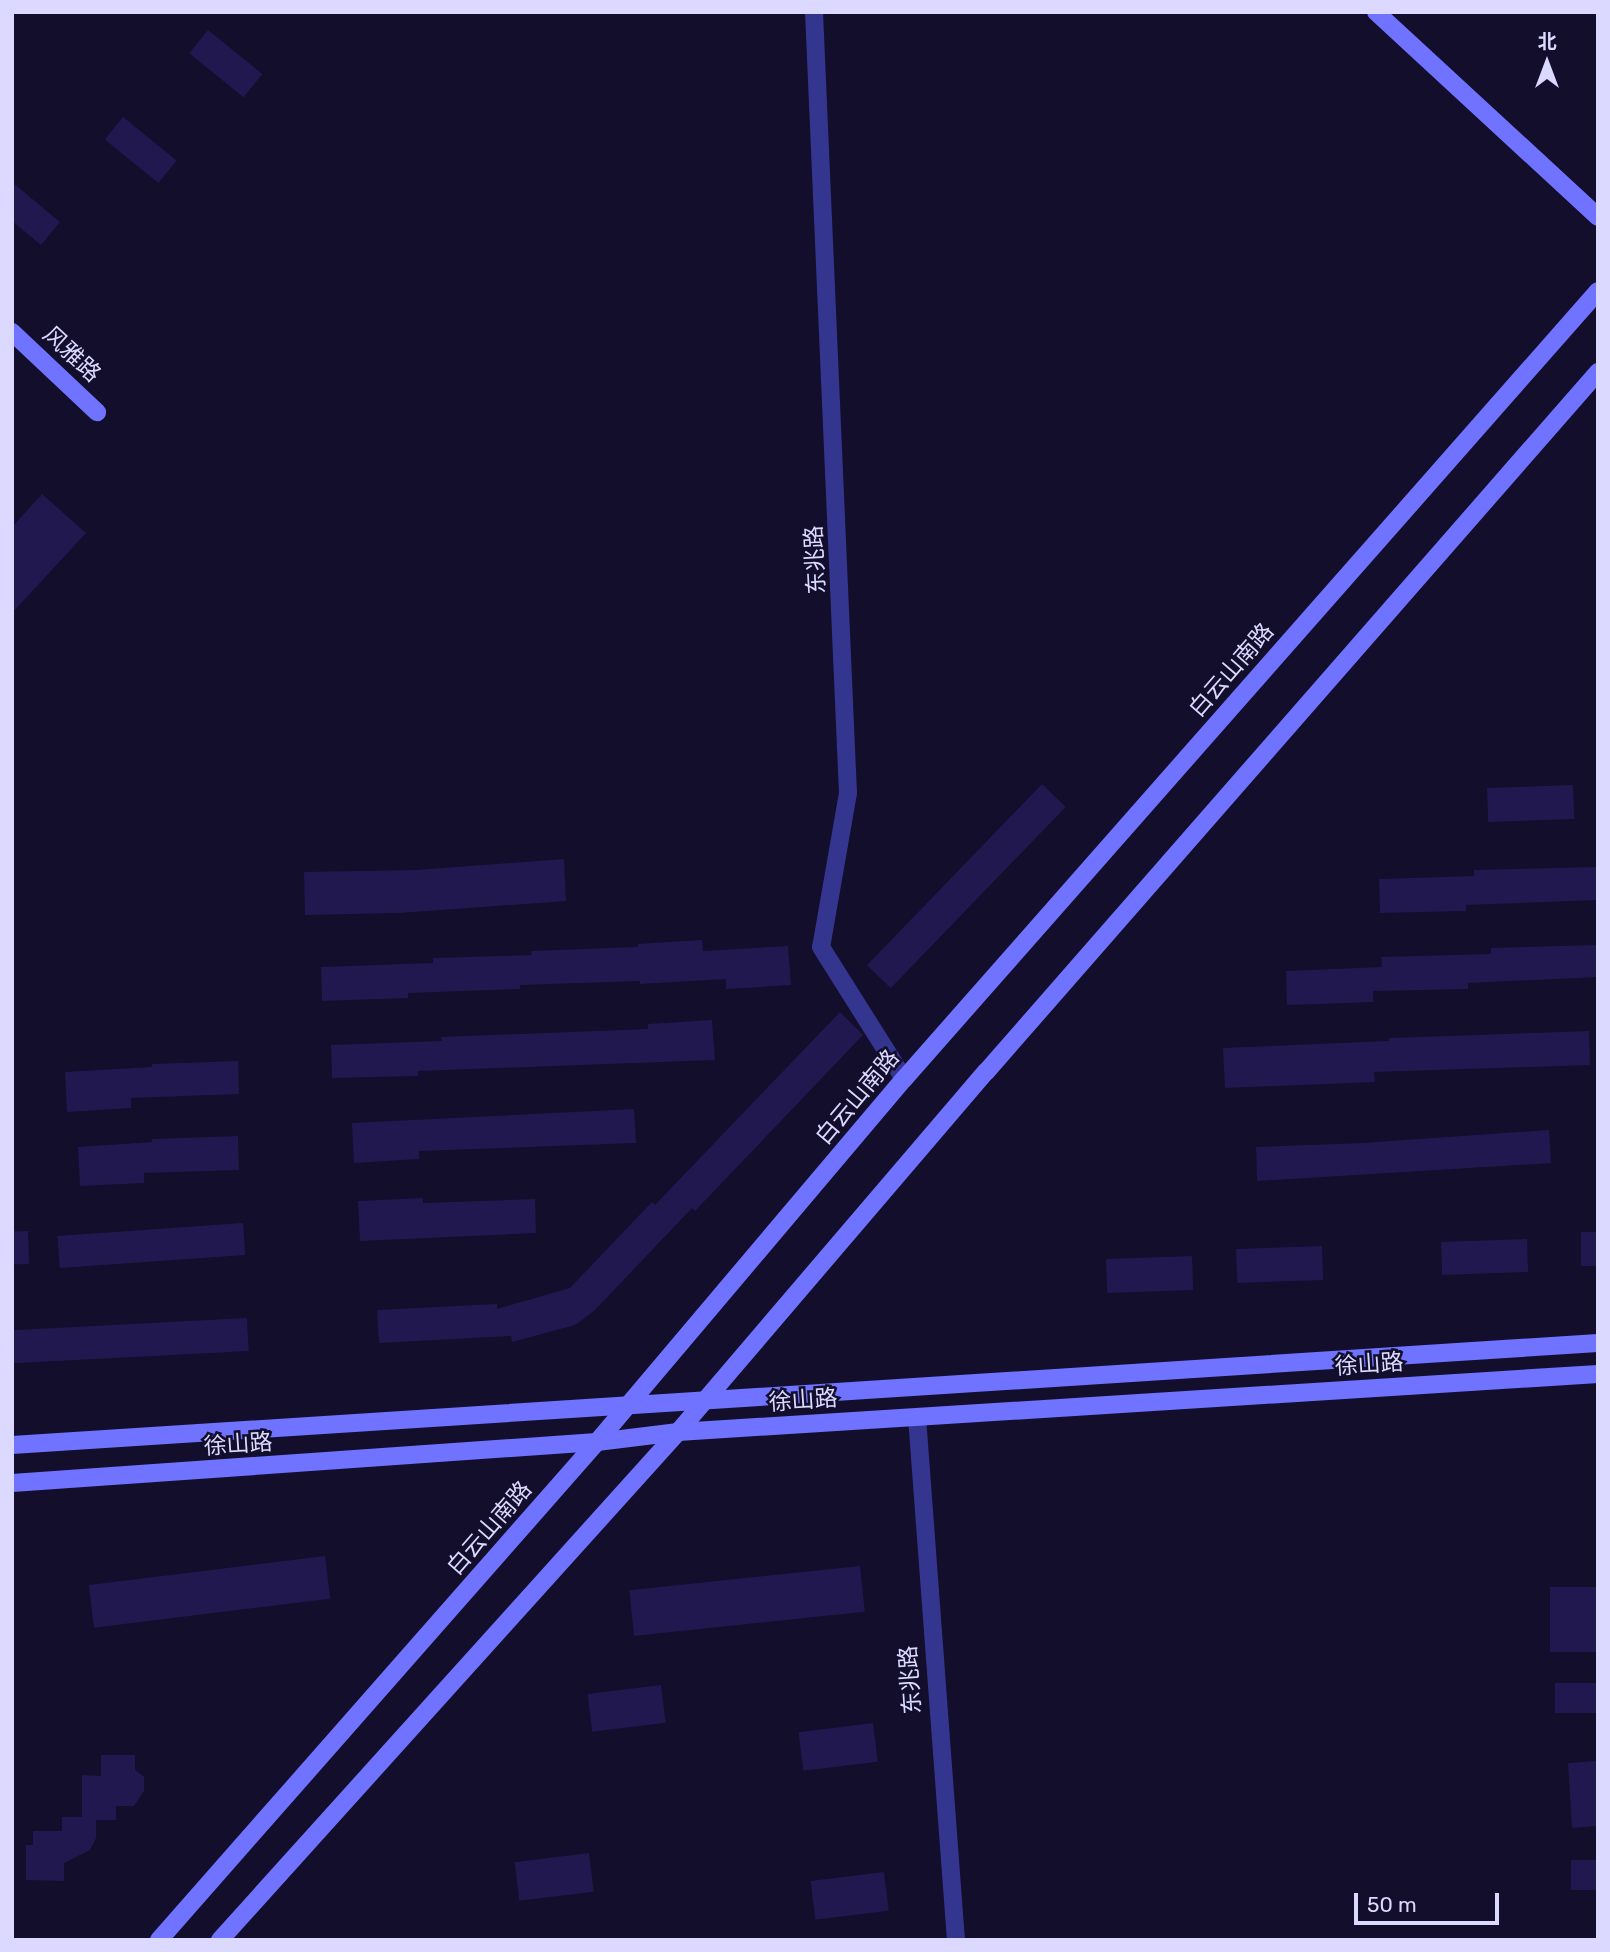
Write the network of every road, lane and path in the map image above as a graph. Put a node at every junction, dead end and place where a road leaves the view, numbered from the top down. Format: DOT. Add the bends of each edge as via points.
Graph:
graph roads {
  1 [pos="814,12"];
  2 [pos="1376,12"];
  3 [pos="1598,217"];
  4 [pos="1598,291"];
  5 [pos="12,332"];
  6 [pos="1598,372"];
  7 [pos="97,412"];
  8 [pos="904,1079"];
  9 [pos="1598,1343"];
  10 [pos="1598,1374"];
  11 [pos="708,1398"];
  12 [pos="630,1404"];
  13 [pos="917,1417"];
  14 [pos="678,1432"];
  15 [pos="597,1442"];
  16 [pos="12,1445"];
  17 [pos="12,1483"];
  18 [pos="159,1940"];
  19 [pos="220,1940"];
  20 [pos="956,1940"];
  1 -- 8 [label="street, 东兆路" via="848,793 821,947"];
  2 -- 3 [label="main road"];
  4 -- 8 [label="main road, 白云山南路"];
  5 -- 7 [label="main road, 风雅路"];
  6 -- 11 [label="main road" via="1298,712"];
  8 -- 12 [label="main road, 白云山南路"];
  9 -- 11 [label="main road, 徐山路"];
  10 -- 13 [label="main road, 徐山路"];
  11 -- 12 [label="main road, 徐山路"];
  11 -- 14 [label="main road"];
  12 -- 15 [label="main road, 白云山南路"];
  12 -- 16 [label="main road, 徐山路"];
  13 -- 14 [label="main road, 徐山路"];
  13 -- 20 [label="street, 东兆路"];
  14 -- 15 [label="main road, 徐山路"];
  14 -- 19 [label="main road"];
  15 -- 17 [label="main road, 徐山路"];
  15 -- 18 [label="main road, 白云山南路"];
}
